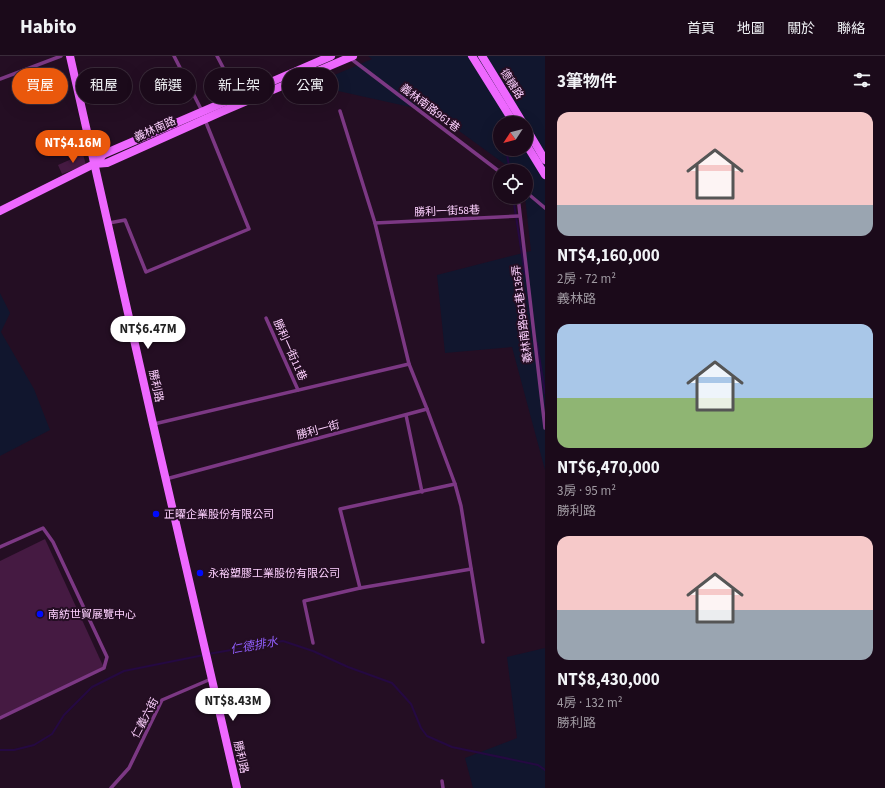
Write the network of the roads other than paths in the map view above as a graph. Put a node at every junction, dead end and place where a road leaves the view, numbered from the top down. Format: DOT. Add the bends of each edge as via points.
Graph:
graph roads {
  1 [pos="60,56"];
  2 [pos="70,56"];
  3 [pos="174,56"];
  4 [pos="217,56"];
  5 [pos="331,56"];
  6 [pos="473,56"];
  7 [pos="482,56"];
  8 [pos="350,57"];
  9 [pos="223,68"];
  10 [pos="0,79"];
  11 [pos="274,81"];
  12 [pos="223,104"];
  13 [pos="340,112"];
  14 [pos="203,115"];
  15 [pos="510,116"];
  16 [pos="519,116"];
  17 [pos="533,140"];
  18 [pos="533,155"];
  19 [pos="545,160"];
  20 [pos="94,164"];
  21 [pos="493,167"];
  22 [pos="545,175"];
  23 [pos="533,198"];
  24 [pos="518,204"];
  25 [pos="545,208"];
  26 [pos="0,211"];
  27 [pos="519,216"];
  28 [pos="108,223"];
  29 [pos="376,223"];
  30 [pos="266,318"];
  31 [pos="409,364"];
  32 [pos="298,390"];
  33 [pos="427,409"];
  34 [pos="406,415"];
  35 [pos="153,424"];
  36 [pos="545,428"];
  37 [pos="166,480"];
  38 [pos="455,484"];
  39 [pos="422,492"];
  40 [pos="0,547"];
  41 [pos="471,569"];
  42 [pos="360,588"];
  43 [pos="483,642"];
  44 [pos="313,643"];
  45 [pos="212,678"];
  46 [pos="0,718"];
  47 [pos="442,781"];
  48 [pos="111,788"];
  49 [pos="237,788"];
  50 [pos="443,788"];
  1 -- 10 [label="lane"];
  2 -- 20 [label="street, 勝利路"];
  3 -- 14 [label="lane"];
  4 -- 9 [label="lane"];
  5 -- 11 [label="street, 義林南路"];
  6 -- 15 [label="street, 德糖路"];
  7 -- 16 [label="street, 德糖路"];
  8 -- 14 [label="street, 義林南路"];
  8 -- 21 [label="lane, 義林南路961巷"];
  12 -- 14 [label="street, 義林南路"];
  13 -- 29 [label="lane"];
  14 -- 20 [label="street, 義林南路" via="104,154"];
  14 -- 28 [label="lane" via="249,229 146,272 125,220"];
  17 -- 19 [label="street"];
  18 -- 22 [label="street"];
  20 -- 26 [label="street, 義林南路"];
  20 -- 28 [label="street, 勝利路"];
  23 -- 25 [label="lane"];
  24 -- 27 [label="lane, 義林南路961巷136弄"];
  27 -- 29 [label="lane, 勝利一街58巷"];
  27 -- 36 [label="lane, 義林南路961巷136弄"];
  28 -- 35 [label="street, 勝利路"];
  29 -- 31 [label="lane"];
  30 -- 32 [label="lane, 勝利一街11巷"];
  31 -- 32 [label="lane"];
  31 -- 33 [label="lane"];
  32 -- 35 [label="lane"];
  33 -- 34 [label="lane, 勝利一街"];
  33 -- 38 [label="lane"];
  34 -- 37 [label="lane, 勝利一街"];
  34 -- 39 [label="lane"];
  35 -- 37 [label="street, 勝利路"];
  37 -- 45 [label="street, 勝利路"];
  38 -- 39 [label="lane"];
  38 -- 41 [label="lane"];
  39 -- 42 [label="lane" via="340,509"];
  40 -- 46 [label="lane" via="43,528 53,542 107,657 104,668"];
  41 -- 42 [label="lane"];
  41 -- 43 [label="lane"];
  42 -- 44 [label="lane" via="304,601"];
  45 -- 48 [label="lane, 仁義六街" via="162,700 129,768"];
  45 -- 49 [label="street, 勝利路"];
  47 -- 50 [label="lane"];
}
